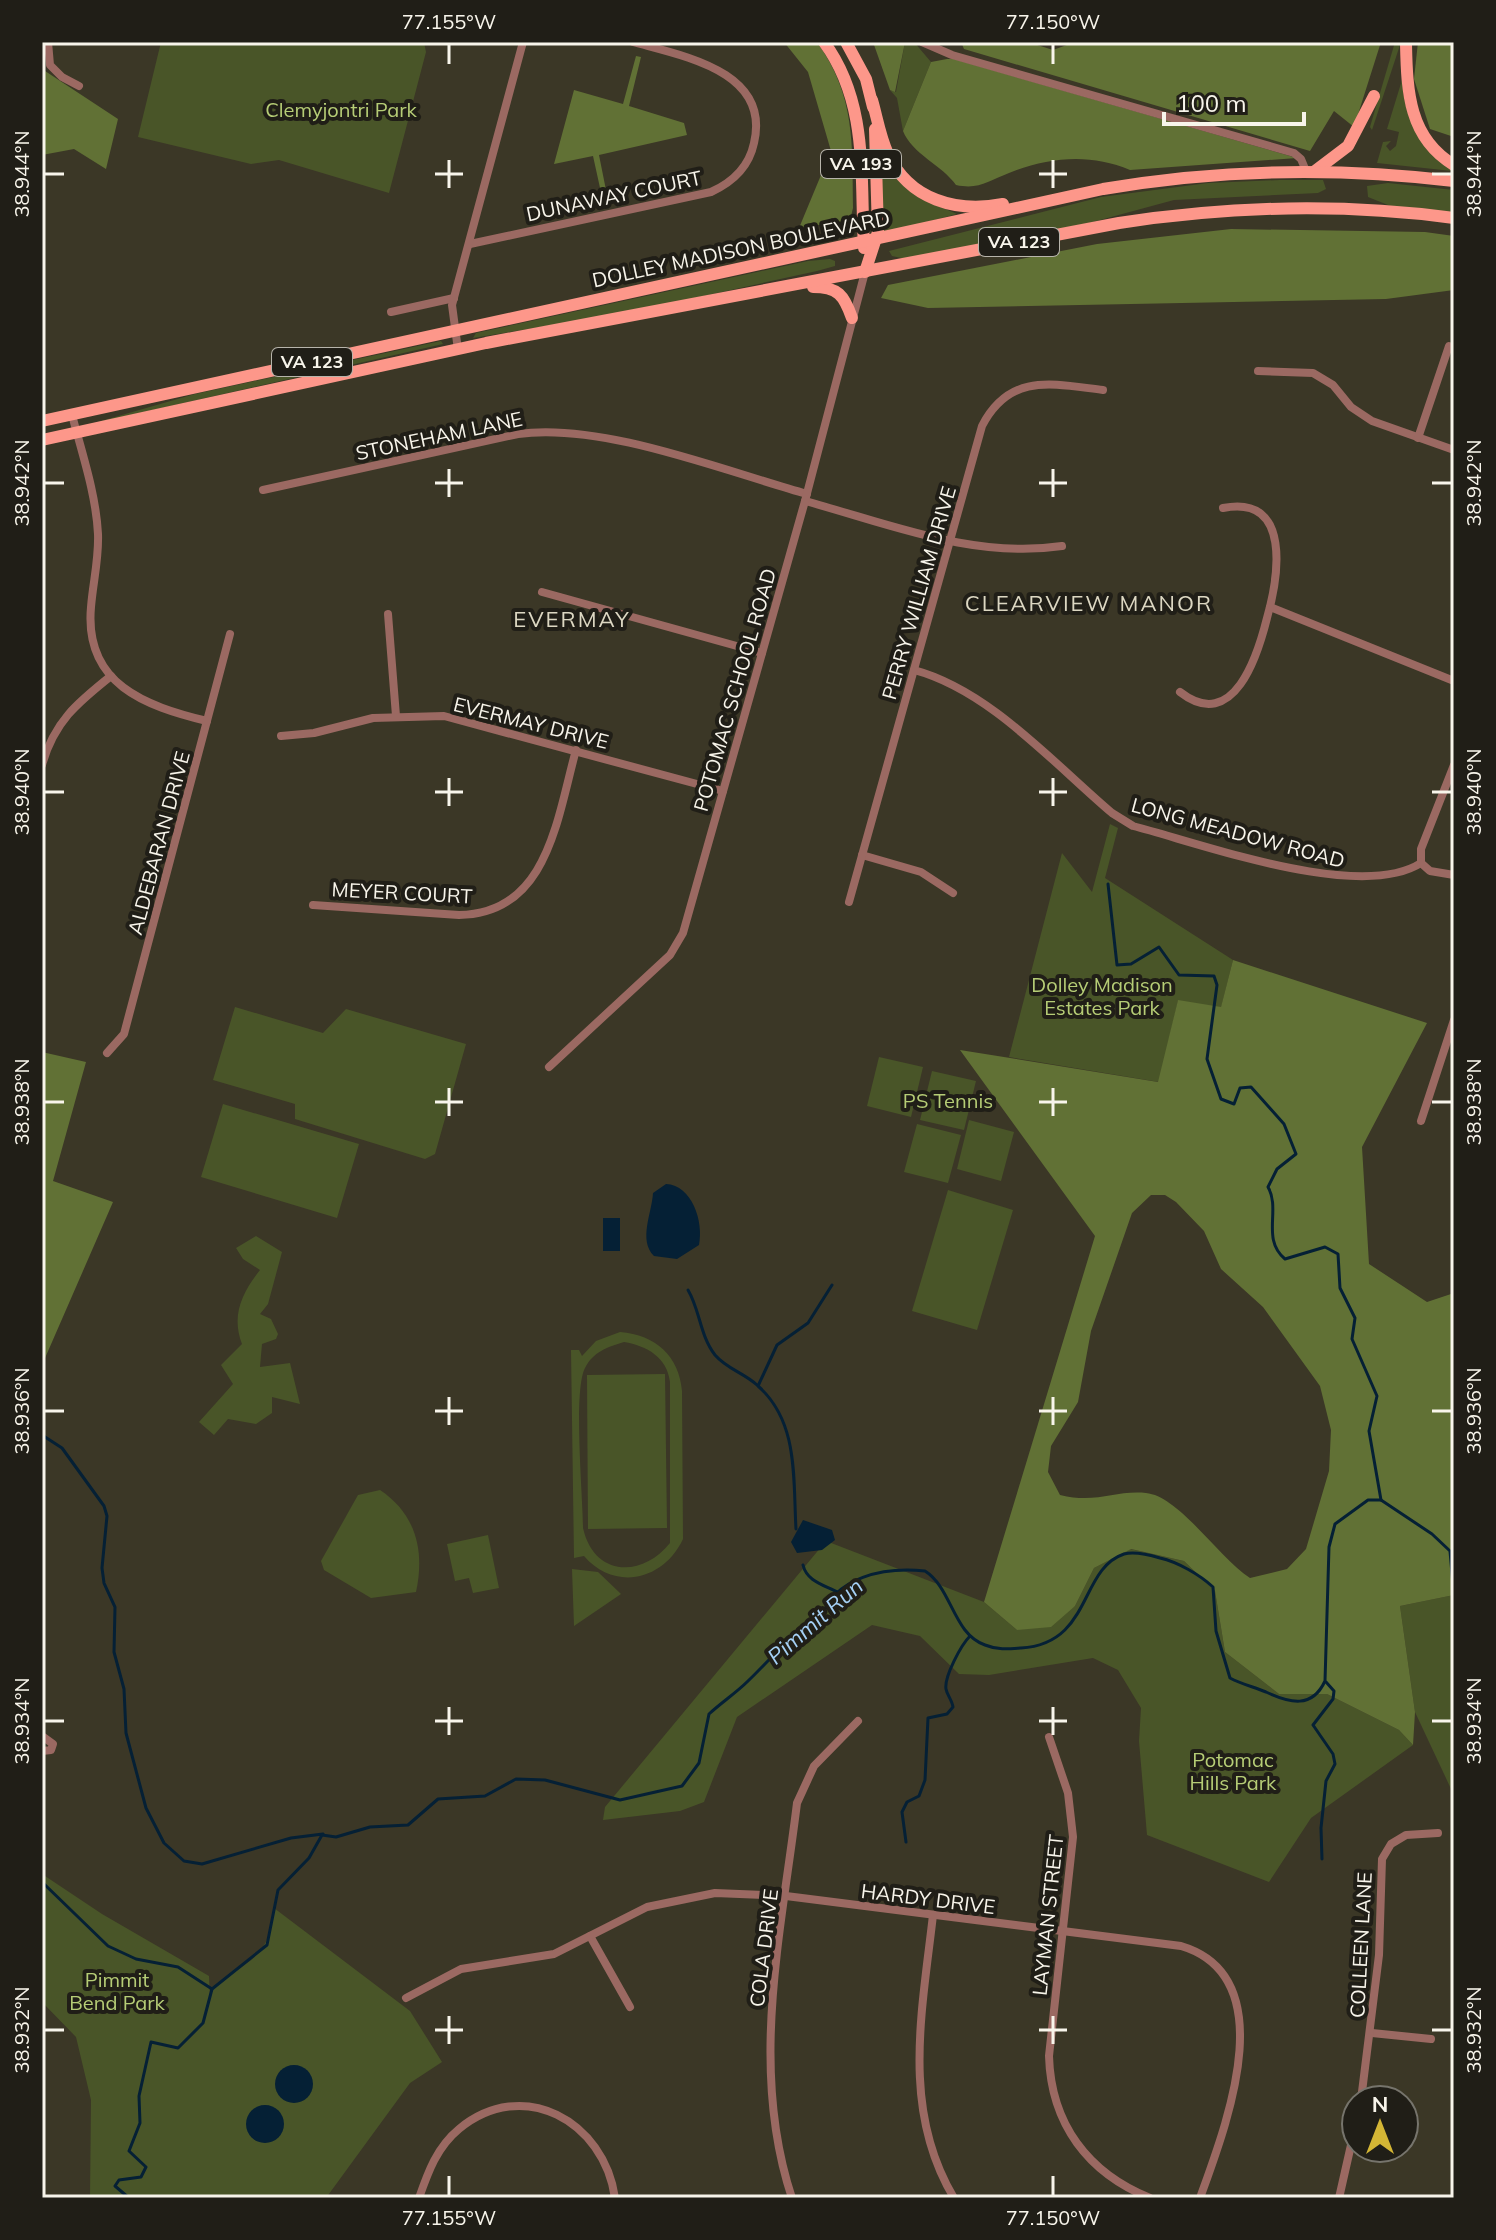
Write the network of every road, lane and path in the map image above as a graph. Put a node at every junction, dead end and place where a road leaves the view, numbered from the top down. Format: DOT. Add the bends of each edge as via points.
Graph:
graph roads {
  1 [pos="48,42"];
  2 [pos="523,42"];
  3 [pos="633,42"];
  4 [pos="824,42"];
  5 [pos="846,42"];
  6 [pos="922,42"];
  7 [pos="1406,44"];
  8 [pos="79,86"];
  9 [pos="1374,96"];
  10 [pos="872,100"];
  11 [pos="1454,165"];
  12 [pos="1311,171"];
  13 [pos="1454,181"];
  14 [pos="1070,196"];
  15 [pos="1454,218"];
  16 [pos="870,241"];
  17 [pos="470,244"];
  18 [pos="865,272"];
  19 [pos="790,286"];
  20 [pos="454,298"];
  21 [pos="391,312"];
  22 [pos="852,318"];
  23 [pos="454,332"];
  24 [pos="1449,346"];
  25 [pos="458,350"];
  26 [pos="1258,371"];
  27 [pos="1103,390"];
  28 [pos="72,415"];
  29 [pos="42,421"];
  30 [pos="77,433"];
  31 [pos="1418,438"];
  32 [pos="42,440"];
  33 [pos="1454,450"];
  34 [pos="263,490"];
  35 [pos="806,497"];
  36 [pos="1223,508"];
  37 [pos="951,542"];
  38 [pos="1062,546"];
  39 [pos="542,592"];
  40 [pos="1270,607"];
  41 [pos="388,614"];
  42 [pos="230,634"];
  43 [pos="762,653"];
  44 [pos="914,670"];
  45 [pos="111,676"];
  46 [pos="1454,681"];
  47 [pos="1180,692"];
  48 [pos="396,716"];
  49 [pos="207,721"];
  50 [pos="281,736"];
  51 [pos="576,750"];
  52 [pos="42,765"];
  53 [pos="1454,765"];
  54 [pos="723,791"];
  55 [pos="862,855"];
  56 [pos="1421,863"];
  57 [pos="1454,875"];
  58 [pos="953,893"];
  59 [pos="849,902"];
  60 [pos="313,905"];
  61 [pos="1454,1020"];
  62 [pos="107,1053"];
  63 [pos="549,1067"];
  64 [pos="1421,1121"];
  65 [pos="858,1721"];
  66 [pos="42,1736"];
  67 [pos="1049,1737"];
  68 [pos="42,1751"];
  69 [pos="1438,1833"];
  70 [pos="786,1896"];
  71 [pos="933,1915"];
  72 [pos="1063,1931"];
  73 [pos="590,1936"];
  74 [pos="406,1998"];
  75 [pos="630,2007"];
  76 [pos="1372,2033"];
  77 [pos="1431,2039"];
  78 [pos="1364,2084"];
  79 [pos="1347,2164"];
  80 [pos="419,2198"];
  81 [pos="615,2198"];
  82 [pos="792,2198"];
  83 [pos="954,2198"];
  84 [pos="1150,2198"];
  85 [pos="1200,2198"];
  86 [pos="1339,2198"];
  1 -- 8 [label="street" via="50,65"];
  2 -- 17 [label="street"];
  3 -- 17 [label="street, DUNAWAY COURT" via="711,65 741,88 756,126 752,151 740,172 711,192"];
  4 -- 16 [label="main road, VA 193" via="856,110"];
  5 -- 10 [label="main road, VA 193"];
  6 -- 12 [label="street" via="1294,153"];
  7 -- 11 [label="main road" via="1414,118 1431,146"];
  9 -- 12 [label="main road" via="1348,146"];
  10 -- 14 [label="main road" via="892,162 933,199 975,209"];
  10 -- 16 [label="main road, VA 193"];
  12 -- 13 [label="main road, DOLLEY MADISON BOULEVARD / VA 123"];
  12 -- 14 [label="main road, DOLLEY MADISON BOULEVARD / VA 123" via="1179,178"];
  14 -- 16 [label="main road, DOLLEY MADISON BOULEVARD / VA 123"];
  15 -- 18 [label="main road, DOLLEY MADISON BOULEVARD / VA 123" via="1322,208 1205,212 1088,228"];
  16 -- 18 [label="main road, VA 193"];
  16 -- 23 [label="main road, DOLLEY MADISON BOULEVARD / VA 123"];
  17 -- 20 [label="street"];
  18 -- 19 [label="main road, DOLLEY MADISON BOULEVARD / VA 123"];
  18 -- 22 [label="street, POTOMAC SCHOOL ROAD"];
  19 -- 22 [label="main road" via="835,290"];
  19 -- 25 [label="main road, DOLLEY MADISON BOULEVARD / VA 123"];
  20 -- 21 [label="street"];
  20 -- 23 [label="street"];
  22 -- 35 [label="street, POTOMAC SCHOOL ROAD"];
  23 -- 25 [label="street"];
  23 -- 28 [label="main road, DOLLEY MADISON BOULEVARD / VA 123"];
  24 -- 31 [label="street"];
  25 -- 30 [label="main road, DOLLEY MADISON BOULEVARD / VA 123"];
  26 -- 31 [label="street" via="1313,373 1362,415"];
  27 -- 37 [label="street, PERRY WILLIAM DRIVE" via="1040,384 1016,390 996,404 982,426"];
  28 -- 29 [label="main road, DOLLEY MADISON BOULEVARD / VA 123"];
  28 -- 30 [label="street"];
  30 -- 32 [label="main road, DOLLEY MADISON BOULEVARD / VA 123"];
  30 -- 45 [label="street" via="98,529 92,636"];
  31 -- 33 [label="street"];
  34 -- 35 [label="street, STONEHAM LANE" via="552,431 596,435"];
  35 -- 37 [label="street, STONEHAM LANE"];
  35 -- 43 [label="street, POTOMAC SCHOOL ROAD"];
  36 -- 40 [label="street" via="1253,510 1273,535 1279,561"];
  37 -- 38 [label="street, STONEHAM LANE" via="994,550"];
  37 -- 44 [label="street, PERRY WILLIAM DRIVE"];
  39 -- 43 [label="street"];
  40 -- 46 [label="street"];
  40 -- 47 [label="street" via="1255,663 1241,685 1212,702 1192,700"];
  41 -- 48 [label="street"];
  42 -- 49 [label="street, ALDEBARAN DRIVE"];
  43 -- 54 [label="street, POTOMAC SCHOOL ROAD"];
  44 -- 55 [label="street, PERRY WILLIAM DRIVE"];
  44 -- 56 [label="street, LONG MEADOW ROAD" via="946,679 975,696 1133,826 1335,877 1385,878"];
  45 -- 49 [label="street" via="147,704"];
  45 -- 52 [label="street" via="63,717"];
  48 -- 50 [label="street, EVERMAY DRIVE"];
  48 -- 51 [label="street, EVERMAY DRIVE" via="468,720"];
  49 -- 62 [label="street, ALDEBARAN DRIVE" via="124,1034"];
  51 -- 54 [label="street, EVERMAY DRIVE"];
  51 -- 60 [label="street, MEYER COURT" via="545,858 530,884 509,902 469,915"];
  53 -- 56 [label="street" via="1421,849"];
  54 -- 63 [label="street, POTOMAC SCHOOL ROAD" via="686,924 670,955"];
  55 -- 58 [label="street" via="921,872"];
  55 -- 59 [label="street, PERRY WILLIAM DRIVE"];
  56 -- 57 [label="street" via="1430,871"];
  61 -- 64 [label="street"];
  65 -- 70 [label="street, COLA DRIVE" via="814,1766 801,1788"];
  66 -- 68 [label="street" via="53,1744"];
  67 -- 72 [label="street, LAYMAN STREET" via="1072,1816 1073,1859"];
  69 -- 76 [label="street, COLLEEN LANE" via="1406,1835 1391,1844 1382,1859"];
  70 -- 71 [label="street, HARDY DRIVE"];
  70 -- 73 [label="street, HARDY DRIVE" via="692,1896 647,1907"];
  70 -- 82 [label="street, COLA DRIVE" via="770,2026 770,2087"];
  71 -- 72 [label="street, HARDY DRIVE"];
  71 -- 83 [label="street" via="918,2068 931,2145"];
  72 -- 84 [label="street, LAYMAN STREET" via="1049,2056 1058,2110 1093,2164 1115,2182"];
  72 -- 85 [label="street, HARDY DRIVE" via="1193,1949 1216,1963 1232,1985 1240,2025 1233,2086"];
  73 -- 74 [label="street, HARDY DRIVE" via="537,1959 461,1969"];
  73 -- 75 [label="street"];
  76 -- 77 [label="street"];
  76 -- 78 [label="street, COLLEEN LANE"];
  79 -- 86 [label="street"];
  80 -- 81 [label="street" via="438,2152 457,2130 484,2114 518,2107 546,2110 583,2131 608,2167"];
}
